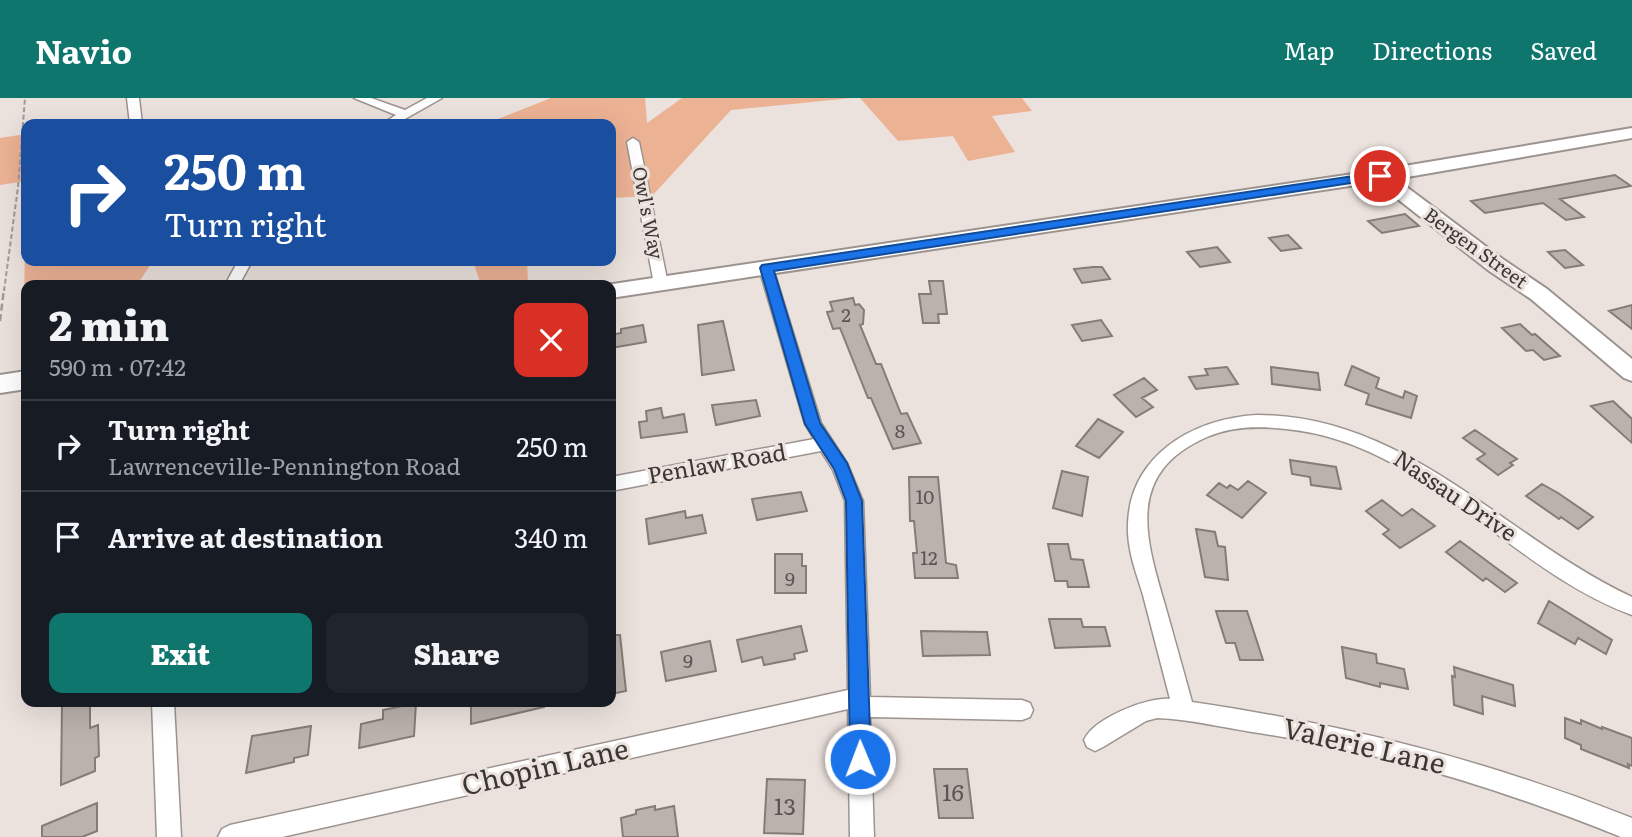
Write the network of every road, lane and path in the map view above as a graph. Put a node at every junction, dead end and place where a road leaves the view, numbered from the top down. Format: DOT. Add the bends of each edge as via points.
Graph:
graph roads {
  1 [pos="25,98"];
  2 [pos="133,98"];
  3 [pos="360,98"];
  4 [pos="436,98"];
  5 [pos="405,114"];
  6 [pos="23,119"];
  7 [pos="135,119"];
  8 [pos="396,119"];
  9 [pos="1632,133"];
  10 [pos="633,142"];
  11 [pos="21,149"];
  12 [pos="1397,173"];
  13 [pos="766,268"];
  14 [pos="661,284"];
  15 [pos="616,290"];
  16 [pos="1539,294"];
  17 [pos="0,321"];
  18 [pos="1632,372"];
  19 [pos="21,381"];
  20 [pos="0,384"];
  21 [pos="824,444"];
  22 [pos="616,483"];
  23 [pos="1632,606"];
  24 [pos="859,702"];
  25 [pos="163,707"];
  26 [pos="1022,710"];
  27 [pos="1184,711"];
  28 [pos="1095,740"];
  29 [pos="1632,830"];
  30 [pos="170,837"];
  31 [pos="230,837"];
  32 [pos="862,837"];
  1 -- 6 [label="path"];
  2 -- 7 [label="street"];
  3 -- 5 [label="street"];
  4 -- 5 [label="street"];
  5 -- 8 [label="street"];
  9 -- 12 [label="street"];
  10 -- 14 [label="street, Owl's Way"];
  11 -- 17 [label="path"];
  12 -- 13 [label="street"];
  12 -- 16 [label="street, Bergen Street" via="1496,265"];
  12 -- 16 [label="street, Bergen Street" via="1435,198"];
  13 -- 14 [label="street"];
  13 -- 21 [label="street" via="806,402"];
  14 -- 15 [label="street"];
  16 -- 18 [label="street, Bergen Street"];
  19 -- 20 [label="street"];
  21 -- 22 [label="street, Penlaw Road"];
  21 -- 24 [label="street" via="841,468 854,501"];
  23 -- 27 [label="street, Nassau Drive" via="1572,575 1423,470 1366,441 1285,421 1214,428 1175,446 1160,460 1141,493 1137,513 1139,548"];
  24 -- 26 [label="street, Chopin Lane"];
  24 -- 31 [label="street, Chopin Lane"];
  24 -- 32 [label="street"];
  25 -- 30 [label="street"];
  27 -- 28 [label="street, Valerie Lane" via="1150,709"];
  27 -- 29 [label="street, Valerie Lane" via="1345,738 1443,762"];
}
